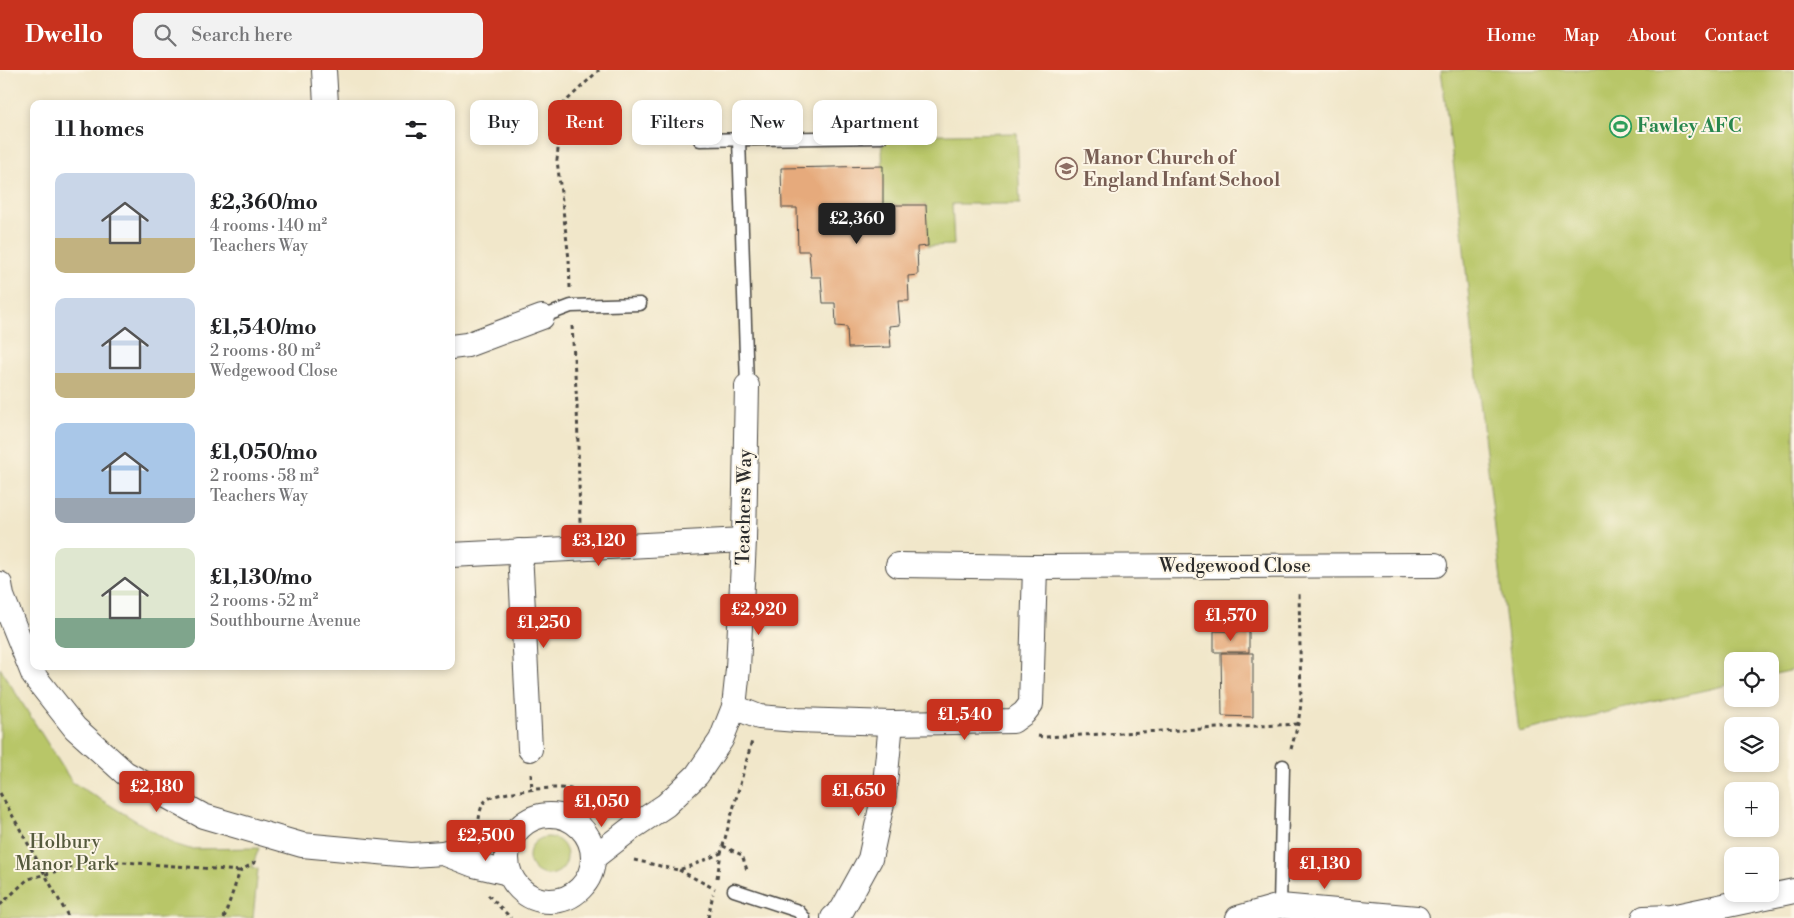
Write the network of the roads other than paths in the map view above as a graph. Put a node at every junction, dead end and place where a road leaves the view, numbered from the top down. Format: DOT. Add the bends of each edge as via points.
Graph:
graph roads {
  1 [pos="324,70"];
  2 [pos="326,100"];
  3 [pos="739,145"];
  4 [pos="640,304"];
  5 [pos="542,317"];
  6 [pos="455,346"];
  7 [pos="747,386"];
  8 [pos="744,540"];
  9 [pos="520,551"];
  10 [pos="455,555"];
  11 [pos="898,565"];
  12 [pos="1435,565"];
  13 [pos="1035,567"];
  14 [pos="0,584"];
  15 [pos="30,666"];
  16 [pos="32,670"];
  17 [pos="734,707"];
  18 [pos="891,723"];
  19 [pos="530,749"];
  20 [pos="1283,766"];
  21 [pos="633,827"];
  22 [pos="515,831"];
  23 [pos="584,832"];
  24 [pos="443,853"];
  25 [pos="594,858"];
  26 [pos="509,873"];
  27 [pos="734,890"];
  28 [pos="1794,892"];
  29 [pos="567,907"];
  30 [pos="535,908"];
  31 [pos="1289,910"];
  32 [pos="804,918"];
  33 [pos="833,918"];
  34 [pos="1238,918"];
  35 [pos="1417,918"];
  36 [pos="1644,918"];
  37 [pos="1671,918"];
  1 -- 2 [label="street"];
  3 -- 7 [label="lane"];
  4 -- 5 [label="lane" via="570,306"];
  5 -- 6 [label="street"];
  7 -- 8 [label="street, Teachers Way"];
  8 -- 9 [label="street"];
  8 -- 17 [label="street, Teachers Way"];
  9 -- 10 [label="street"];
  9 -- 19 [label="street"];
  11 -- 13 [label="street, Wedgewood Close"];
  12 -- 13 [label="street, Wedgewood Close"];
  13 -- 18 [label="street" via="1031,704 1024,713 1014,721"];
  14 -- 15 [label="street"];
  16 -- 24 [label="street" via="75,728 125,773 203,816 302,845 410,855"];
  17 -- 18 [label="street" via="759,717"];
  17 -- 21 [label="street, Teachers Way" via="721,740 697,775 666,805"];
  18 -- 33 [label="street" via="884,794 870,860 842,910"];
  20 -- 31 [label="lane"];
  21 -- 23 [label="street"];
  21 -- 25 [label="street, Teachers Way"];
  22 -- 23 [label="street" via="537,816 550,814 575,822"];
  22 -- 24 [label="street"];
  22 -- 26 [label="street" via="506,851"];
  23 -- 25 [label="street"];
  24 -- 26 [label="street"];
  25 -- 29 [label="street" via="587,881"];
  26 -- 30 [label="street"];
  27 -- 32 [label="lane" via="798,911"];
  28 -- 37 [label="street"];
  29 -- 30 [label="street" via="558,901 545,901"];
  31 -- 34 [label="street"];
  31 -- 35 [label="street"];
  36 -- 37 [label="street"];
}
